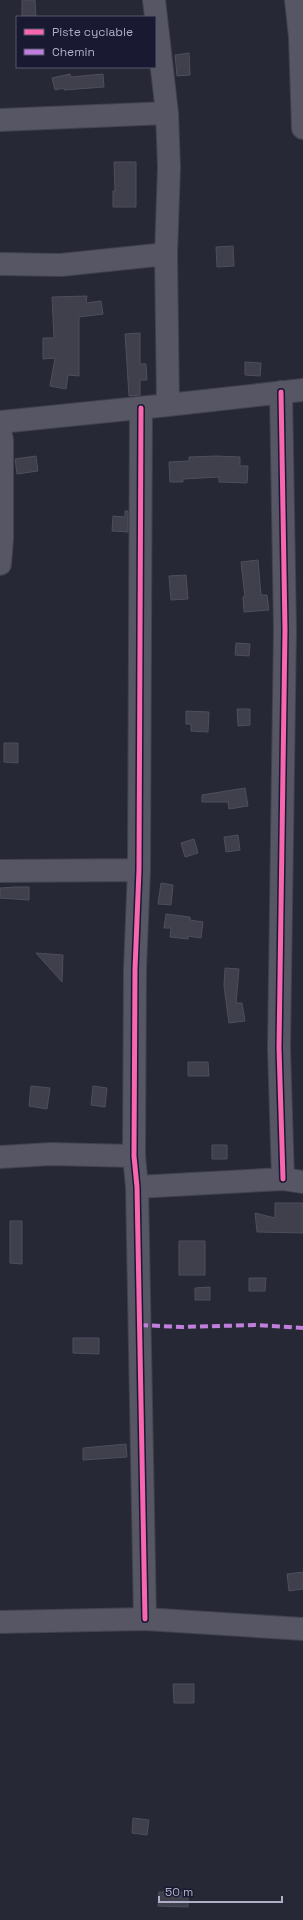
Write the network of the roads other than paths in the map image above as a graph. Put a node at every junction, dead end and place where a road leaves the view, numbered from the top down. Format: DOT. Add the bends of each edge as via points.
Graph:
graph roads {
  1 [pos="154,0"];
  2 [pos="296,0"];
  3 [pos="156,16"];
  4 [pos="156,17"];
  5 [pos="302,70"];
  6 [pos="167,113"];
  7 [pos="0,120"];
  8 [pos="303,128"];
  9 [pos="166,254"];
  10 [pos="0,264"];
  11 [pos="303,390"];
  12 [pos="281,392"];
  13 [pos="168,405"];
  14 [pos="140,408"];
  15 [pos="0,422"];
  16 [pos="0,431"];
  17 [pos="0,564"];
  18 [pos="139,870"];
  19 [pos="0,871"];
  20 [pos="134,1156"];
  21 [pos="0,1157"];
  22 [pos="293,1180"];
  23 [pos="137,1187"];
  24 [pos="145,1619"];
  25 [pos="0,1622"];
  26 [pos="303,1629"];
  1 -- 3 [label="street"];
  2 -- 5 [label="street"];
  4 -- 6 [label="street"];
  5 -- 8 [label="street"];
  6 -- 7 [label="street"];
  6 -- 9 [label="street" via="169,167"];
  9 -- 10 [label="street" via="61,266"];
  9 -- 13 [label="street"];
  11 -- 12 [label="street"];
  12 -- 13 [label="street"];
  12 -- 22 [label="street" via="285,638 279,1048"];
  13 -- 14 [label="street"];
  14 -- 15 [label="street"];
  14 -- 18 [label="street"];
  16 -- 17 [label="street"];
  18 -- 19 [label="street"];
  18 -- 20 [label="street" via="135,969"];
  20 -- 21 [label="street" via="50,1154"];
  20 -- 23 [label="street"];
  22 -- 23 [label="street"];
  23 -- 24 [label="street"];
  24 -- 25 [label="street"];
  24 -- 26 [label="street"];
}
